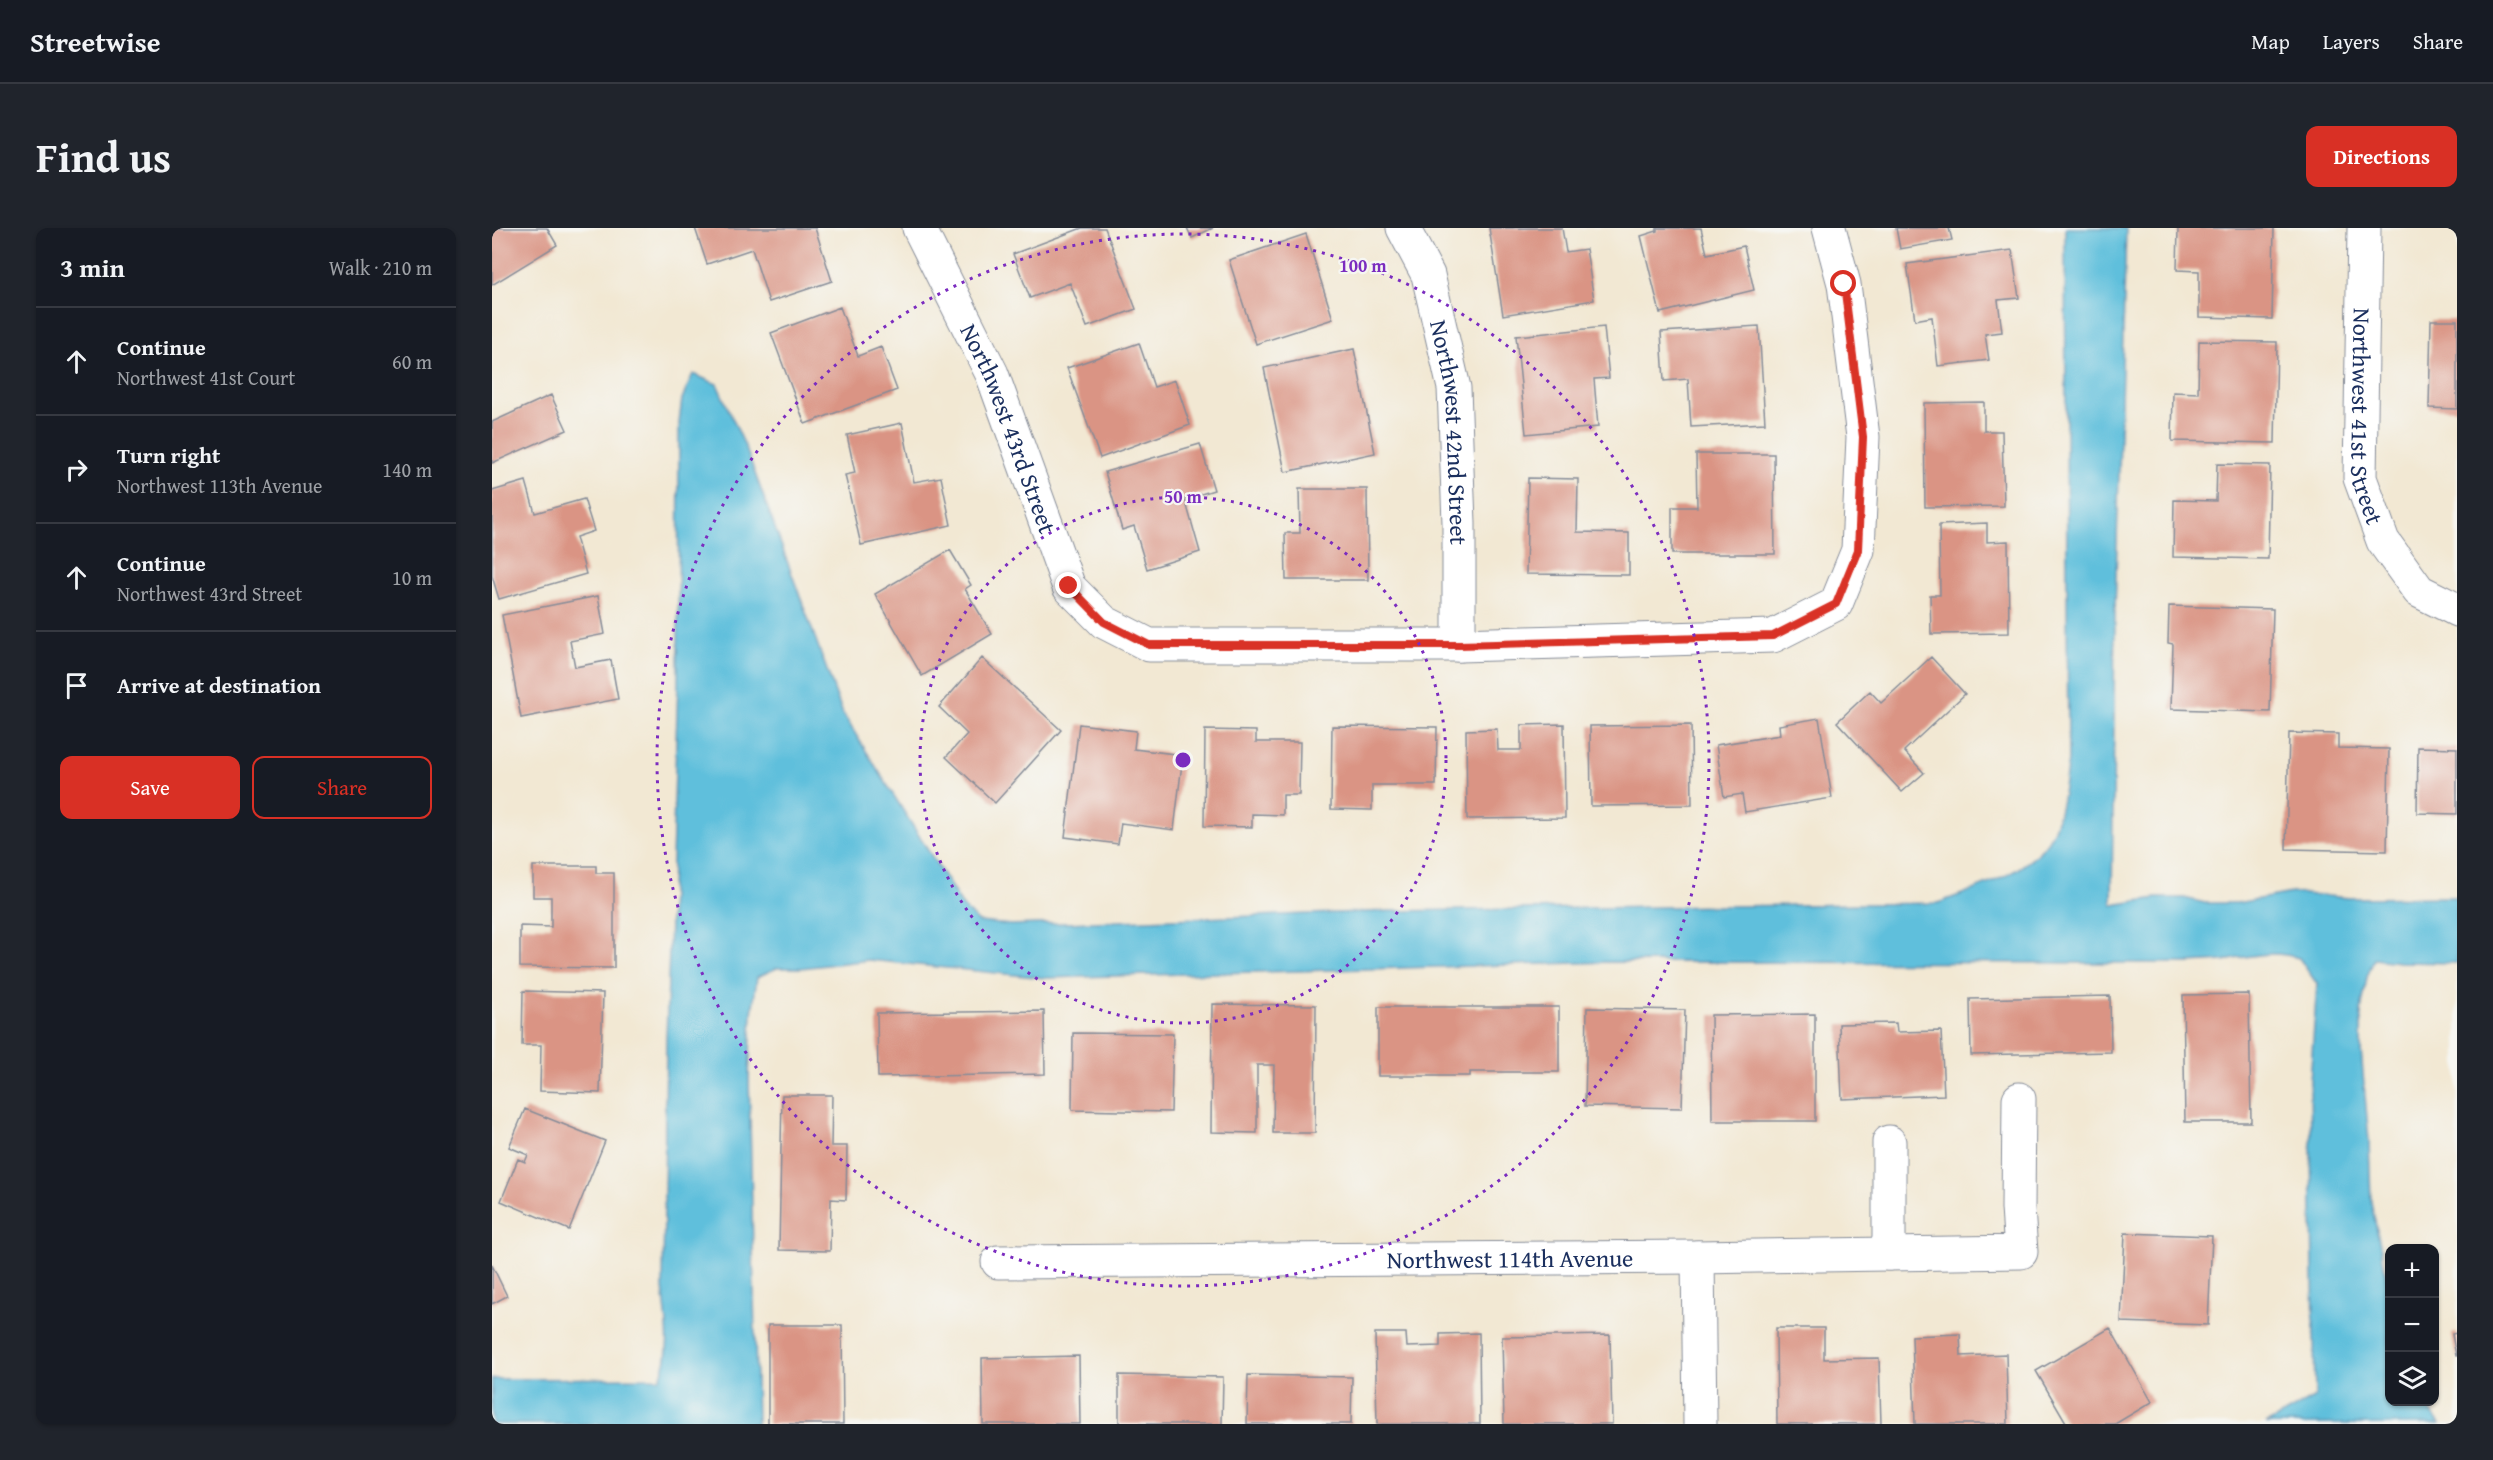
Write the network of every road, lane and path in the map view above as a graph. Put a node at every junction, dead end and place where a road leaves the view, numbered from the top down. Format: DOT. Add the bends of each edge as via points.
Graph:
graph roads {
  1 [pos="919,228"];
  2 [pos="1403,228"];
  3 [pos="1829,228"];
  4 [pos="2364,228"];
  5 [pos="2457,610"];
  6 [pos="1459,645"];
  7 [pos="2019,1099"];
  8 [pos="1889,1142"];
  9 [pos="1889,1254"];
  10 [pos="1698,1257"];
  11 [pos="998,1262"];
  12 [pos="1700,1424"];
  1 -- 6 [label="street, Northwest 43rd Street" via="992,374 1069,586 1104,622 1149,645"];
  2 -- 6 [label="street, Northwest 42nd Street" via="1428,275 1455,388"];
  3 -- 6 [label="street, Northwest 43rd Street" via="1844,284 1863,437 1858,550 1836,604 1773,636"];
  4 -- 5 [label="street, Northwest 41st Street" via="2360,478 2383,541 2419,591"];
  7 -- 9 [label="street, Northwest 114th Avenue" via="2021,1252"];
  8 -- 9 [label="street"];
  9 -- 10 [label="street, Northwest 114th Avenue"];
  10 -- 11 [label="street, Northwest 114th Avenue"];
  10 -- 12 [label="street"];
}
